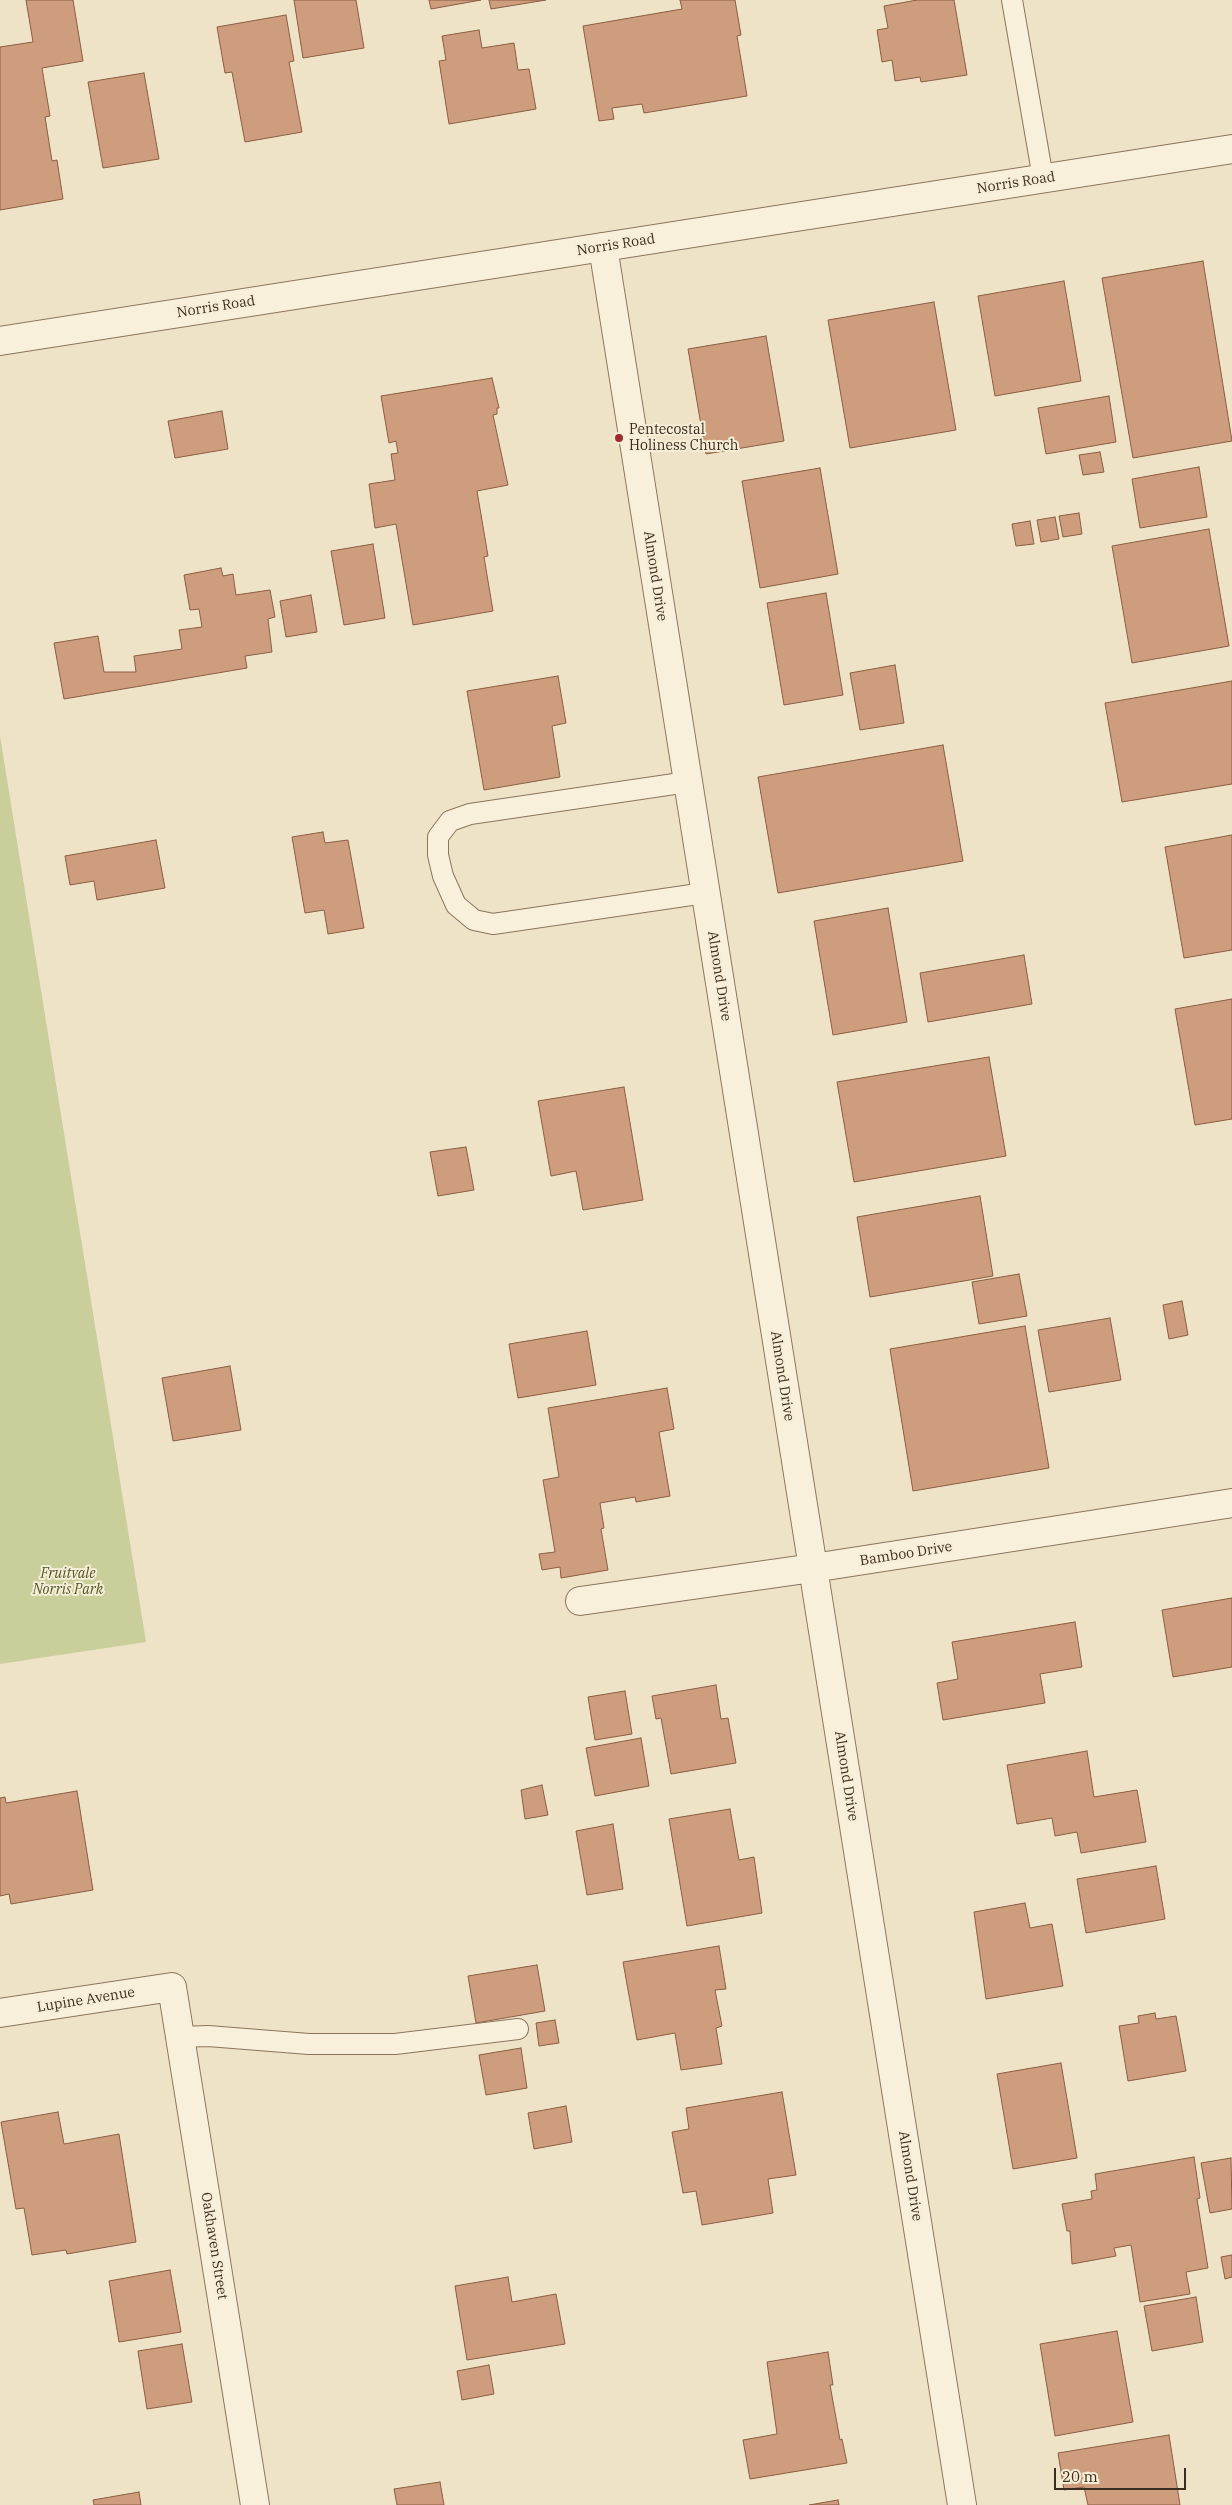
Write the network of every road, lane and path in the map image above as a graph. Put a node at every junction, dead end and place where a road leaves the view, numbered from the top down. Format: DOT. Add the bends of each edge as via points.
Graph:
graph roads {
  1 [pos="1012,0"];
  2 [pos="1232,149"];
  3 [pos="1043,178"];
  4 [pos="602,247"];
  5 [pos="0,341"];
  6 [pos="688,782"];
  7 [pos="705,893"];
  8 [pos="1232,1503"];
  9 [pos="813,1568"];
  10 [pos="580,1601"];
  11 [pos="172,1987"];
  12 [pos="0,2014"];
  13 [pos="518,2029"];
  14 [pos="180,2037"];
  15 [pos="255,2505"];
  16 [pos="962,2505"];
  1 -- 3 [label="lane"];
  2 -- 3 [label="street, Norris Road"];
  3 -- 4 [label="street, Norris Road"];
  4 -- 5 [label="street, Norris Road"];
  4 -- 6 [label="street, Almond Drive"];
  6 -- 7 [label="street, Almond Drive"];
  6 -- 7 [label="lane" via="470,814 450,821 438,837 438,855 456,905 474,920 493,924"];
  7 -- 9 [label="street, Almond Drive"];
  8 -- 9 [label="street, Bamboo Drive"];
  9 -- 10 [label="street, Bamboo Drive"];
  9 -- 16 [label="street, Almond Drive"];
  11 -- 12 [label="street, Lupine Avenue"];
  11 -- 14 [label="street, Oakhaven Street"];
  13 -- 14 [label="lane" via="396,2044 308,2044 208,2036"];
  14 -- 15 [label="street, Oakhaven Street"];
}
